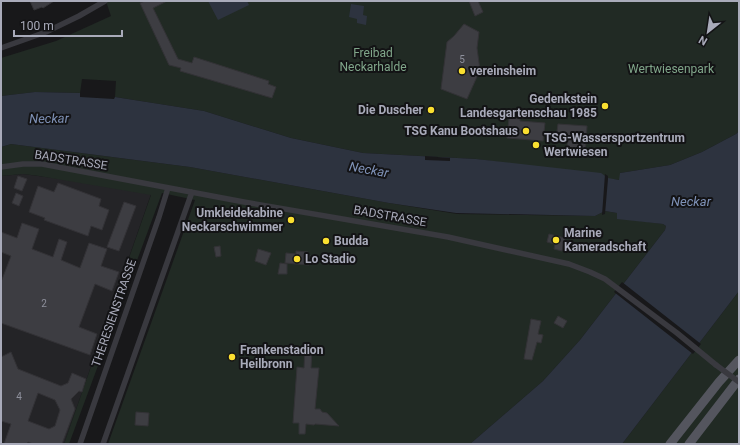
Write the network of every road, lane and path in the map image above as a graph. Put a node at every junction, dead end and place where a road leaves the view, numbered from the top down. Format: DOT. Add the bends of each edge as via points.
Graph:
graph roads {
  1 [pos="105,1"];
  2 [pos="1,48"];
  3 [pos="1,167"];
  4 [pos="168,188"];
  5 [pos="192,192"];
  6 [pos="739,360"];
  7 [pos="739,381"];
  8 [pos="80,444"];
  9 [pos="103,444"];
  10 [pos="670,444"];
  11 [pos="689,444"];
  1 -- 2 [label="street" via="46,32"];
  3 -- 4 [label="street, BADSTRASSE" via="42,164"];
  4 -- 5 [label="street, BADSTRASSE"];
  4 -- 8 [label="street, THERESIENSTRASSE"];
  5 -- 7 [label="street, BADSTRASSE, bridge" via="448,237 569,264 605,279"];
  5 -- 9 [label="street"];
  6 -- 10 [label="main road"];
  7 -- 11 [label="main road"];
}
